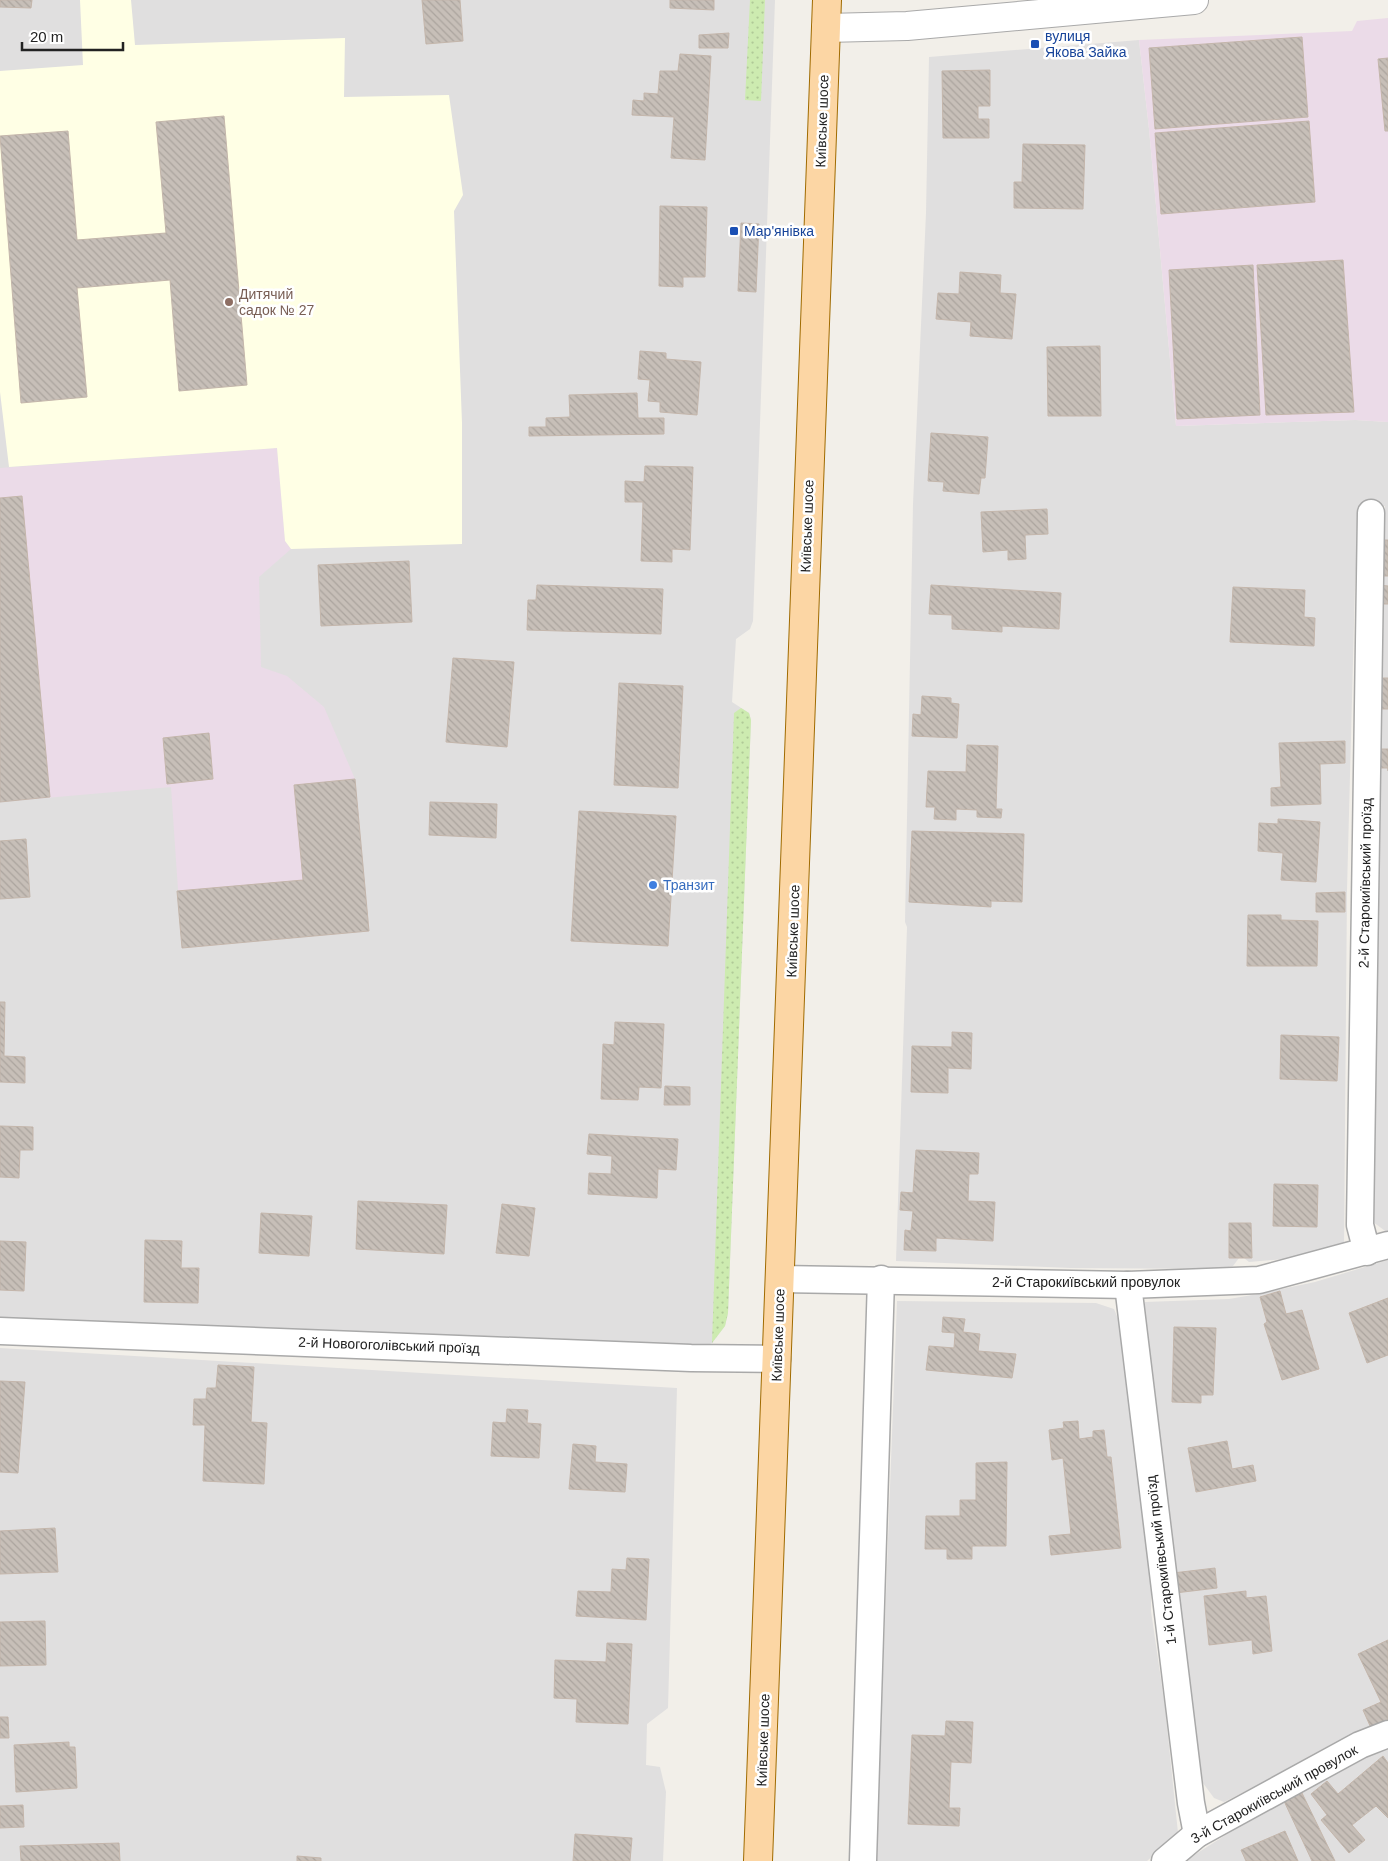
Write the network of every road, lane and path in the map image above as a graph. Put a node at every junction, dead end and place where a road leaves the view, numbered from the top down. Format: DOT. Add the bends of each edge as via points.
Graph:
graph roads {
  1 [pos="827,0"];
  2 [pos="1194,0"];
  3 [pos="826,28"];
  4 [pos="1371,513"];
  5 [pos="1378,1249"];
  6 [pos="780,1279"];
  7 [pos="880,1279"];
  8 [pos="1128,1285"];
  9 [pos="0,1331"];
  10 [pos="777,1359"];
  11 [pos="1388,1734"];
  12 [pos="1197,1834"];
  13 [pos="758,1861"];
  14 [pos="863,1861"];
  15 [pos="1165,1861"];
  1 -- 3 [label="main road, Київське шосе"];
  2 -- 3 [label="street" via="907,26"];
  3 -- 6 [label="main road, Київське шосе"];
  4 -- 5 [label="street, 2-й Старокиївський проїзд" via="1360,1225"];
  5 -- 8 [label="street, 2-й Старокиївський провулок" via="1259,1280"];
  6 -- 7 [label="street, 2-й Старокиївський провулок"];
  6 -- 10 [label="main road, Київське шосе"];
  7 -- 8 [label="street, 2-й Старокиївський провулок"];
  7 -- 14 [label="street"];
  8 -- 12 [label="street, 1-й Старокиївський проїзд" via="1189,1793"];
  9 -- 10 [label="street, 2-й Новогоголівський проїзд"];
  10 -- 13 [label="main road, Київське шосе"];
  11 -- 12 [label="street, 3-й Старокиївський провулок" via="1360,1745"];
  12 -- 15 [label="street, 3-й Старокиївський провулок"];
}
